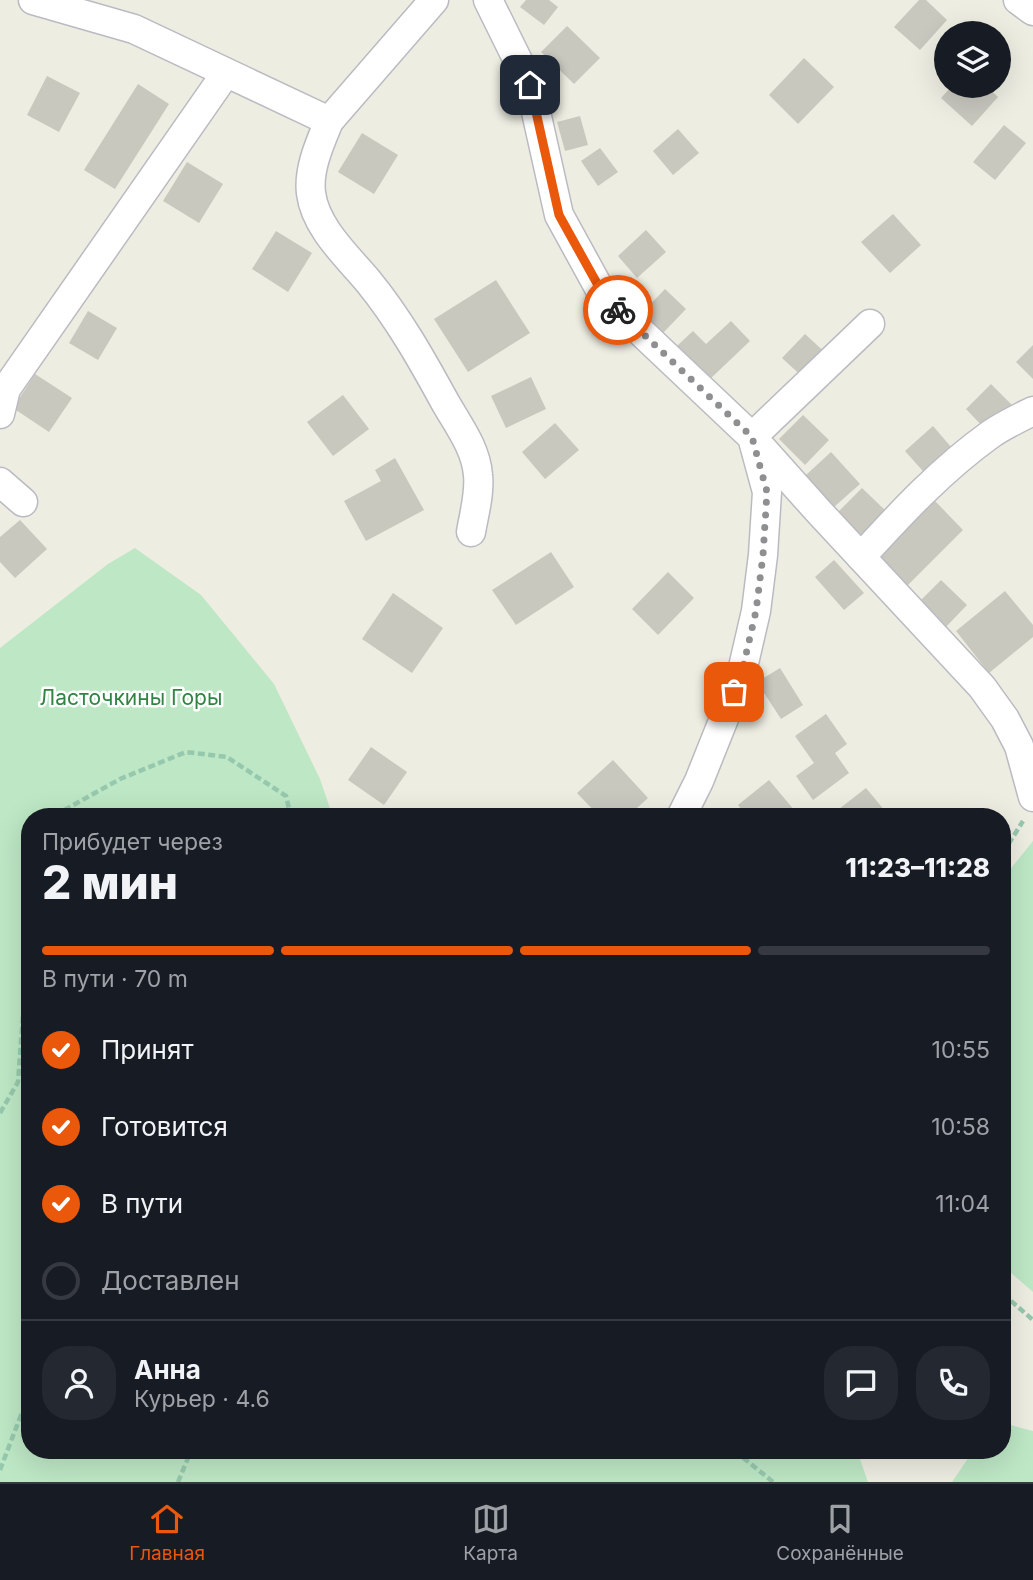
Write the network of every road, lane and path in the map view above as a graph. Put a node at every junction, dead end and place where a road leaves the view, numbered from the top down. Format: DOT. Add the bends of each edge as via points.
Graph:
graph roads {
  1 [pos="33,0"];
  2 [pos="434,0"];
  3 [pos="488,0"];
  4 [pos="1018,0"];
  5 [pos="1033,12"];
  6 [pos="226,74"];
  7 [pos="329,121"];
  8 [pos="870,324"];
  9 [pos="1033,411"];
  10 [pos="0,414"];
  11 [pos="752,437"];
  12 [pos="0,482"];
  13 [pos="23,502"];
  14 [pos="471,533"];
  15 [pos="861,557"];
  16 [pos="1030,807"];
  17 [pos="68,808"];
  18 [pos="289,808"];
  19 [pos="686,808"];
  20 [pos="1011,839"];
  21 [pos="21,1042"];
  22 [pos="0,1113"];
  23 [pos="1011,1301"];
  24 [pos="1033,1320"];
  25 [pos="21,1415"];
  26 [pos="188,1459"];
  27 [pos="745,1459"];
  28 [pos="0,1470"];
  29 [pos="178,1482"];
  30 [pos="773,1482"];
  1 -- 6 [label="street" via="134,29"];
  2 -- 7 [label="street"];
  3 -- 11 [label="street" via="530,85 559,215 604,296"];
  4 -- 5 [label="street"];
  6 -- 7 [label="street"];
  6 -- 10 [label="street" via="6,389"];
  7 -- 14 [label="street" via="311,177 315,209 407,334 471,447 478,475"];
  8 -- 11 [label="street"];
  9 -- 15 [label="street" via="962,455"];
  11 -- 15 [label="street"];
  11 -- 19 [label="street" via="767,492 756,611 741,676"];
  12 -- 13 [label="street"];
  15 -- 16 [label="street" via="998,708 1019,746"];
  16 -- 20 [label="path"];
  17 -- 18 [label="path" via="120,779 186,752 227,757 286,796"];
  21 -- 22 [label="path" via="18,1082"];
  23 -- 24 [label="path"];
  25 -- 28 [label="path"];
  26 -- 29 [label="path"];
  27 -- 30 [label="path"];
}
